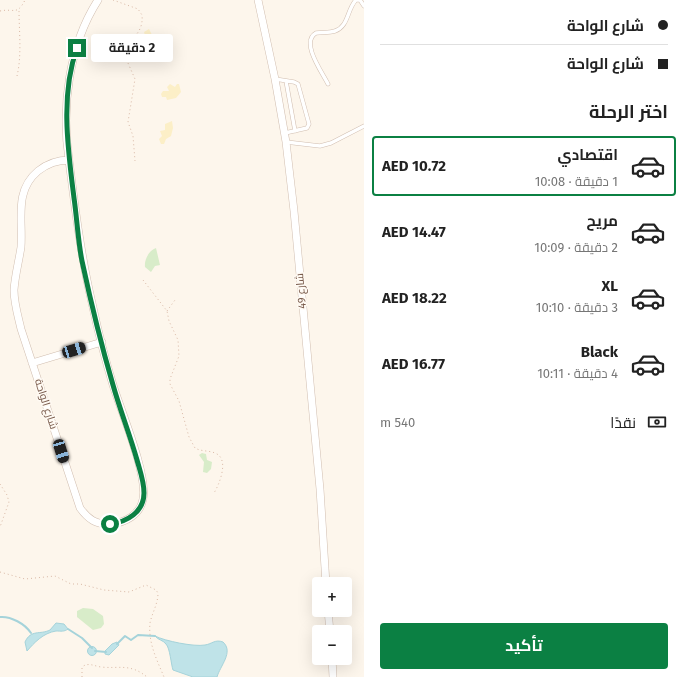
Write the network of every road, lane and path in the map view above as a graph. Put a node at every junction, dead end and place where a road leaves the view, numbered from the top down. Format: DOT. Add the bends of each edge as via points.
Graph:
graph roads {
  1 [pos="25,0"];
  2 [pos="98,0"];
  3 [pos="113,0"];
  4 [pos="258,0"];
  5 [pos="364,6"];
  6 [pos="19,10"];
  7 [pos="0,11"];
  8 [pos="17,76"];
  9 [pos="275,79"];
  10 [pos="286,81"];
  11 [pos="328,84"];
  12 [pos="364,126"];
  13 [pos="295,131"];
  14 [pos="284,134"];
  15 [pos="286,142"];
  16 [pos="69,160"];
  17 [pos="134,161"];
  18 [pos="143,280"];
  19 [pos="175,300"];
  20 [pos="167,311"];
  21 [pos="102,342"];
  22 [pos="32,363"];
  23 [pos="0,484"];
  24 [pos="214,493"];
  25 [pos="0,527"];
  26 [pos="0,572"];
  27 [pos="326,577"];
  28 [pos="332,665"];
  29 [pos="82,677"];
  30 [pos="147,677"];
  31 [pos="164,677"];
  32 [pos="333,677"];
  1 -- 6 [label="path"];
  2 -- 16 [label="street, شارع الواحة" via="74,57 68,94"];
  3 -- 17 [label="path" via="138,9 142,15 138,35 128,45 124,54 135,79 128,122 134,138"];
  4 -- 9 [label="street, شارع 49"];
  5 -- 11 [label="lane" via="360,0 356,0 340,29 316,33 311,38 312,54"];
  6 -- 7 [label="path"];
  6 -- 8 [label="path"];
  9 -- 10 [label="lane"];
  9 -- 14 [label="street, شارع 49"];
  10 -- 13 [label="lane"];
  10 -- 13 [label="lane" via="298,84 309,124 307,128"];
  12 -- 15 [label="lane" via="320,146"];
  13 -- 14 [label="lane"];
  14 -- 15 [label="street, شارع 49"];
  15 -- 27 [label="street, شارع 49" via="318,466"];
  16 -- 21 [label="street, شارع الواحة" via="82,260"];
  16 -- 22 [label="street, شارع الواحة" via="54,161 44,166 30,179 22,193 21,246 14,289 15,304"];
  18 -- 20 [label="path"];
  19 -- 20 [label="path"];
  20 -- 24 [label="path" via="179,350 170,384 179,401 193,446 197,450 219,455 222,478"];
  21 -- 22 [label="street"];
  21 -- 22 [label="street, شارع الواحة" via="143,483 142,505 134,515 123,522 98,523 87,518 80,508"];
  23 -- 25 [label="path" via="8,495 9,502"];
  26 -- 31 [label="path" via="25,579 55,576 71,584 104,590 129,592 142,585 151,587 158,593 158,598 150,624 150,638"];
  28 -- 32 [label="street"];
  29 -- 30 [label="path" via="82,667 88,664 101,667 122,666"];
}
